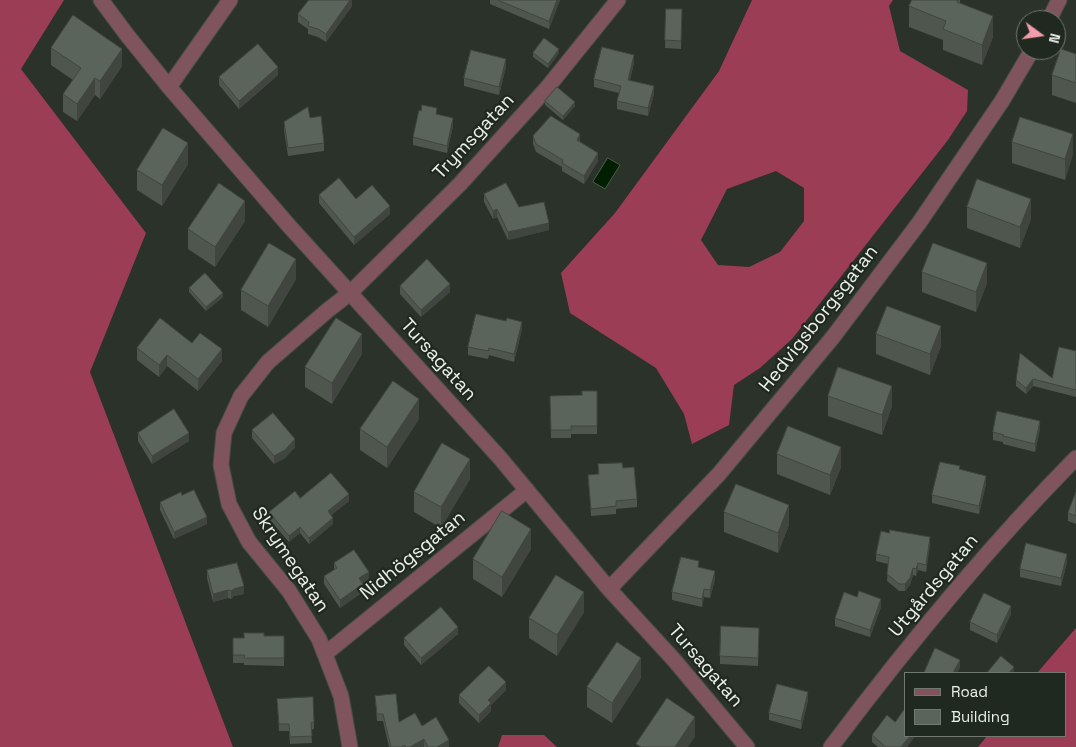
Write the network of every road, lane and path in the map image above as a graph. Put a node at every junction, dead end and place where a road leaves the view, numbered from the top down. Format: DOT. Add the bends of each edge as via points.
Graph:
graph roads {
  1 [pos="101,0"];
  2 [pos="230,0"];
  3 [pos="618,0"];
  4 [pos="1026,60"];
  5 [pos="169,87"];
  6 [pos="350,293"];
  7 [pos="1076,458"];
  8 [pos="527,490"];
  9 [pos="609,589"];
  10 [pos="325,654"];
  11 [pos="350,747"];
  12 [pos="747,747"];
  13 [pos="831,747"];
  1 -- 5 [label="street, Tursagatan"];
  2 -- 5 [label="street"];
  3 -- 6 [label="street, Trymsgatan" via="547,88 460,184"];
  4 -- 9 [label="street, Hedvigsborgsgatan" via="919,223 833,337 719,474"];
  5 -- 6 [label="street, Tursagatan"];
  6 -- 8 [label="street, Tursagatan"];
  6 -- 10 [label="street, Skrymegatan" via="268,362 241,396 224,433 221,465 229,504 249,542 289,592"];
  7 -- 13 [label="street, Utgårdsgatan" via="940,606"];
  8 -- 9 [label="street, Tursagatan"];
  8 -- 10 [label="street, Nidhögsgatan"];
  9 -- 12 [label="street, Tursagatan"];
  10 -- 11 [label="street, Skrymegatan" via="340,696"];
}
